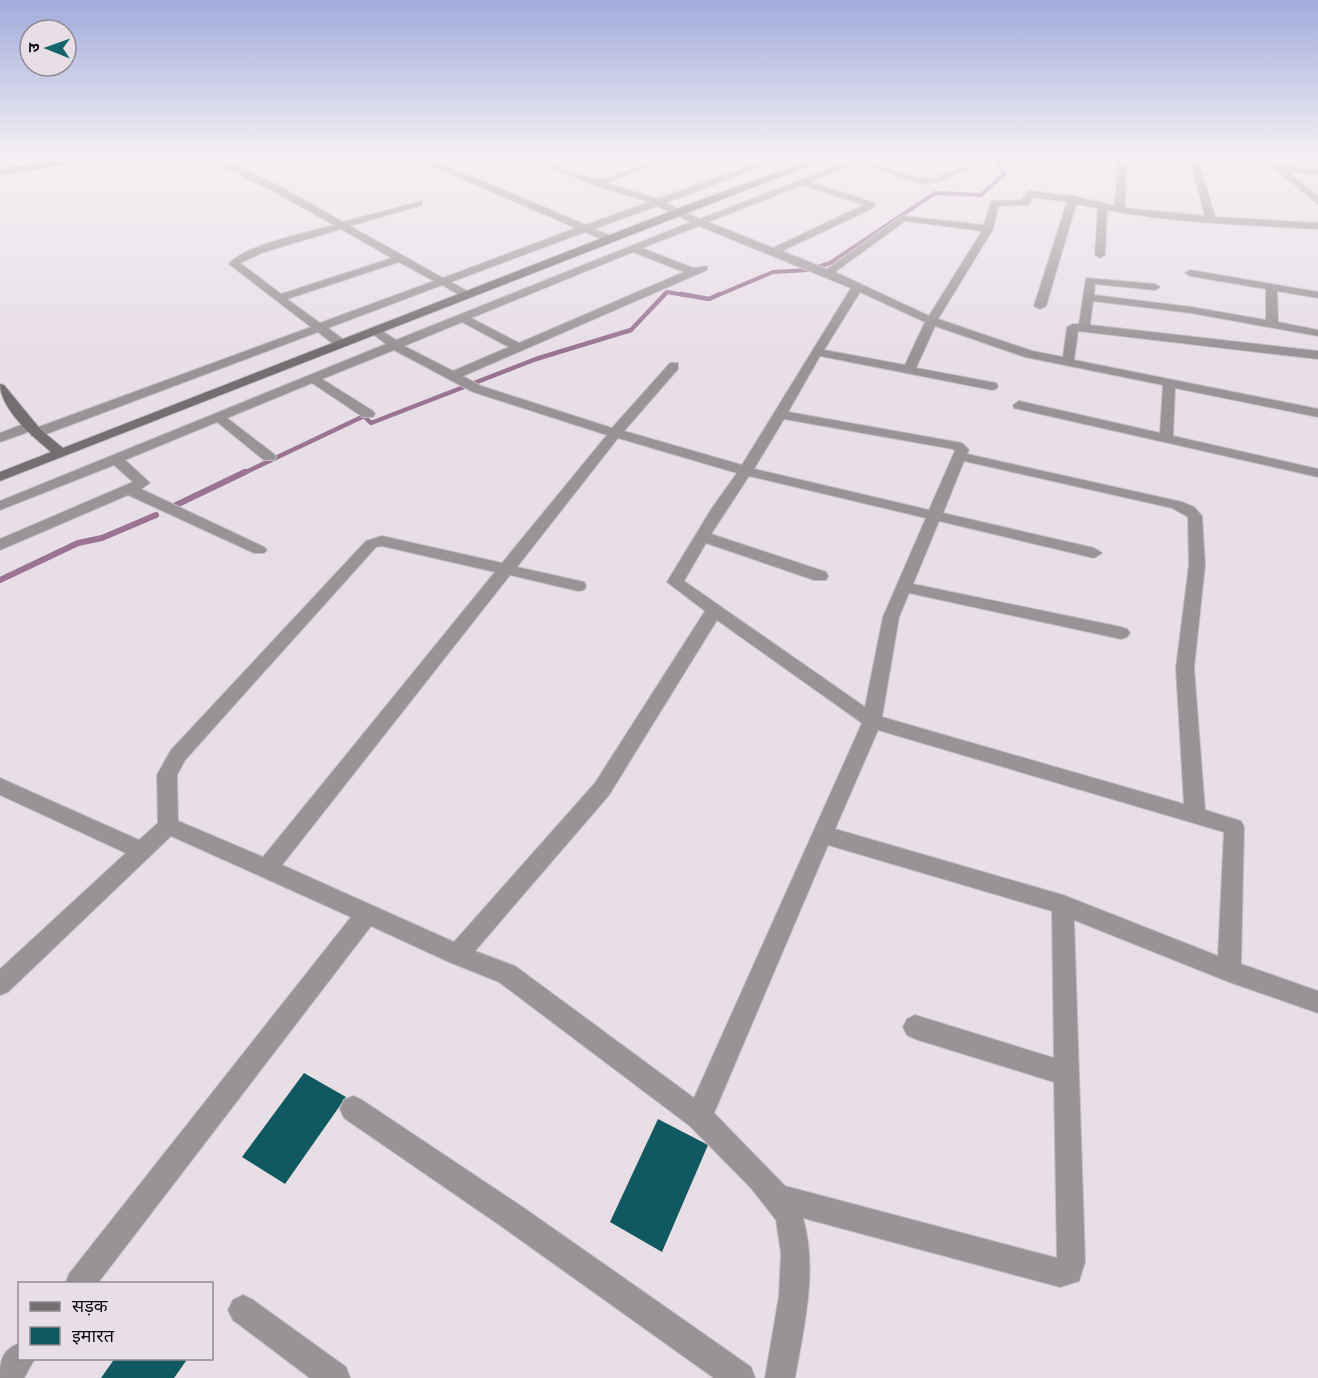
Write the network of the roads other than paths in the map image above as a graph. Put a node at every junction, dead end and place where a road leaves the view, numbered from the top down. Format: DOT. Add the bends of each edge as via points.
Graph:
graph roads {
  1 [pos="335,221"];
  2 [pos="356,221"];
  3 [pos="569,221"];
  4 [pos="604,221"];
  5 [pos="653,221"];
  6 [pos="839,221"];
  7 [pos="899,221"];
  8 [pos="933,221"];
  9 [pos="990,221"];
  10 [pos="1066,221"];
  11 [pos="1102,221"];
  12 [pos="1246,221"];
  13 [pos="699,222"];
  14 [pos="342,225"];
  15 [pos="1318,226"];
  16 [pos="585,228"];
  17 [pos="988,229"];
  18 [pos="610,238"];
  19 [pos="633,248"];
  20 [pos="772,252"];
  21 [pos="1100,255"];
  22 [pos="401,258"];
  23 [pos="828,273"];
  24 [pos="1190,273"];
  25 [pos="442,281"];
  26 [pos="858,286"];
  27 [pos="1155,287"];
  28 [pos="1271,287"];
  29 [pos="465,294"];
  30 [pos="1318,295"];
  31 [pos="1087,297"];
  32 [pos="278,298"];
  33 [pos="1040,306"];
  34 [pos="463,318"];
  35 [pos="931,321"];
  36 [pos="1272,326"];
  37 [pos="317,328"];
  38 [pos="1084,329"];
  39 [pos="374,330"];
  40 [pos="1318,333"];
  41 [pos="340,343"];
  42 [pos="396,346"];
  43 [pos="519,348"];
  44 [pos="817,352"];
  45 [pos="1318,354"];
  46 [pos="1068,362"];
  47 [pos="674,366"];
  48 [pos="909,370"];
  49 [pos="453,376"];
  50 [pos="314,379"];
  51 [pos="1169,383"];
  52 [pos="992,386"];
  53 [pos="0,388"];
  54 [pos="1019,405"];
  55 [pos="1318,413"];
  56 [pos="368,414"];
  57 [pos="780,414"];
  58 [pos="218,417"];
  59 [pos="33,430"];
  60 [pos="615,433"];
  61 [pos="0,438"];
  62 [pos="1166,439"];
  63 [pos="61,453"];
  64 [pos="959,456"];
  65 [pos="269,458"];
  66 [pos="120,462"];
  67 [pos="746,471"];
  68 [pos="1318,473"];
  69 [pos="0,477"];
  70 [pos="128,489"];
  71 [pos="0,506"];
  72 [pos="936,515"];
  73 [pos="0,516"];
  74 [pos="702,536"];
  75 [pos="0,545"];
  76 [pos="259,550"];
  77 [pos="1094,553"];
  78 [pos="506,570"];
  79 [pos="820,576"];
  80 [pos="578,586"];
  81 [pos="904,587"];
  82 [pos="714,611"];
  83 [pos="1121,633"];
  84 [pos="872,721"];
  85 [pos="0,786"];
  86 [pos="1196,816"];
  87 [pos="168,826"];
  88 [pos="822,834"];
  89 [pos="141,850"];
  90 [pos="267,868"];
  91 [pos="1063,905"];
  92 [pos="367,914"];
  93 [pos="457,955"];
  94 [pos="1229,971"];
  95 [pos="0,984"];
  96 [pos="1318,1002"];
  97 [pos="915,1027"];
  98 [pos="1067,1074"];
  99 [pos="352,1109"];
  100 [pos="699,1117"];
  101 [pos="778,1198"];
  102 [pos="81,1282"];
  103 [pos="243,1310"];
  104 [pos="19,1360"];
  105 [pos="5,1378"];
  106 [pos="335,1378"];
  107 [pos="741,1378"];
  108 [pos="780,1378"];
  1 -- 14 [label="street"];
  2 -- 14 [label="street"];
  3 -- 16 [label="street"];
  4 -- 16 [label="street"];
  5 -- 18 [label="main road"];
  6 -- 20 [label="street"];
  7 -- 23 [label="street"];
  8 -- 17 [label="street"];
  9 -- 17 [label="street"];
  10 -- 33 [label="street"];
  11 -- 21 [label="street"];
  12 -- 15 [label="street"];
  13 -- 19 [label="street"];
  13 -- 20 [label="street"];
  14 -- 22 [label="street"];
  14 -- 32 [label="street" via="239,258 234,264"];
  16 -- 18 [label="street"];
  16 -- 25 [label="street"];
  17 -- 35 [label="street"];
  18 -- 29 [label="main road"];
  19 -- 34 [label="street"];
  19 -- 43 [label="street" via="698,270"];
  20 -- 23 [label="street"];
  22 -- 25 [label="street"];
  22 -- 32 [label="street"];
  23 -- 26 [label="street"];
  24 -- 28 [label="street"];
  25 -- 29 [label="street"];
  25 -- 37 [label="street"];
  26 -- 35 [label="street"];
  26 -- 44 [label="street"];
  27 -- 31 [label="street" via="1090,280"];
  28 -- 30 [label="street"];
  28 -- 36 [label="street"];
  29 -- 39 [label="main road"];
  31 -- 36 [label="street" via="1191,310"];
  31 -- 38 [label="street"];
  32 -- 37 [label="street"];
  34 -- 42 [label="street"];
  34 -- 43 [label="street"];
  35 -- 46 [label="street" via="1029,354"];
  35 -- 48 [label="street"];
  36 -- 40 [label="street"];
  37 -- 41 [label="street"];
  37 -- 59 [label="street"];
  38 -- 45 [label="street"];
  38 -- 46 [label="street" via="1073,327"];
  39 -- 41 [label="main road"];
  39 -- 42 [label="street"];
  41 -- 63 [label="main road"];
  42 -- 49 [label="street"];
  42 -- 50 [label="street"];
  43 -- 49 [label="street"];
  44 -- 48 [label="street"];
  44 -- 57 [label="street"];
  46 -- 51 [label="street"];
  47 -- 60 [label="street"];
  48 -- 52 [label="street"];
  49 -- 60 [label="street" via="471,386"];
  50 -- 56 [label="street"];
  50 -- 58 [label="street"];
  51 -- 55 [label="street"];
  51 -- 62 [label="street"];
  53 -- 59 [label="main road"];
  54 -- 62 [label="street"];
  57 -- 64 [label="street" via="957,446 962,450"];
  57 -- 67 [label="street"];
  58 -- 65 [label="street"];
  58 -- 66 [label="street"];
  59 -- 61 [label="street"];
  59 -- 63 [label="main road"];
  60 -- 67 [label="street"];
  60 -- 78 [label="street"];
  62 -- 68 [label="street"];
  63 -- 69 [label="main road"];
  64 -- 72 [label="street"];
  64 -- 86 [label="street" via="1177,505 1195,516 1197,565 1185,668"];
  66 -- 70 [label="street" via="143,483"];
  66 -- 71 [label="street"];
  66 -- 73 [label="street"];
  67 -- 72 [label="street"];
  67 -- 74 [label="street"];
  70 -- 75 [label="street"];
  70 -- 76 [label="street"];
  72 -- 77 [label="street"];
  72 -- 81 [label="street"];
  74 -- 79 [label="street"];
  74 -- 82 [label="street" via="675,582"];
  78 -- 80 [label="street"];
  78 -- 87 [label="street" via="382,542 371,544 178,754 167,775"];
  78 -- 90 [label="street"];
  81 -- 83 [label="street"];
  81 -- 84 [label="street" via="891,617"];
  82 -- 84 [label="street"];
  82 -- 93 [label="street" via="602,789"];
  84 -- 86 [label="street"];
  84 -- 88 [label="street"];
  85 -- 89 [label="street"];
  86 -- 94 [label="street" via="1234,827"];
  87 -- 89 [label="street"];
  87 -- 90 [label="street"];
  88 -- 91 [label="street"];
  88 -- 100 [label="street"];
  89 -- 95 [label="street"];
  90 -- 92 [label="street"];
  91 -- 94 [label="street"];
  91 -- 98 [label="street"];
  92 -- 93 [label="street"];
  92 -- 102 [label="street"];
  93 -- 100 [label="street" via="507,974"];
  94 -- 96 [label="street"];
  97 -- 98 [label="street"];
  98 -- 101 [label="street" via="1069,1271 1060,1273"];
  99 -- 107 [label="street"];
  100 -- 101 [label="street"];
  101 -- 108 [label="street" via="788,1216 796,1283"];
  103 -- 106 [label="street"];
  104 -- 105 [label="street"];
}
